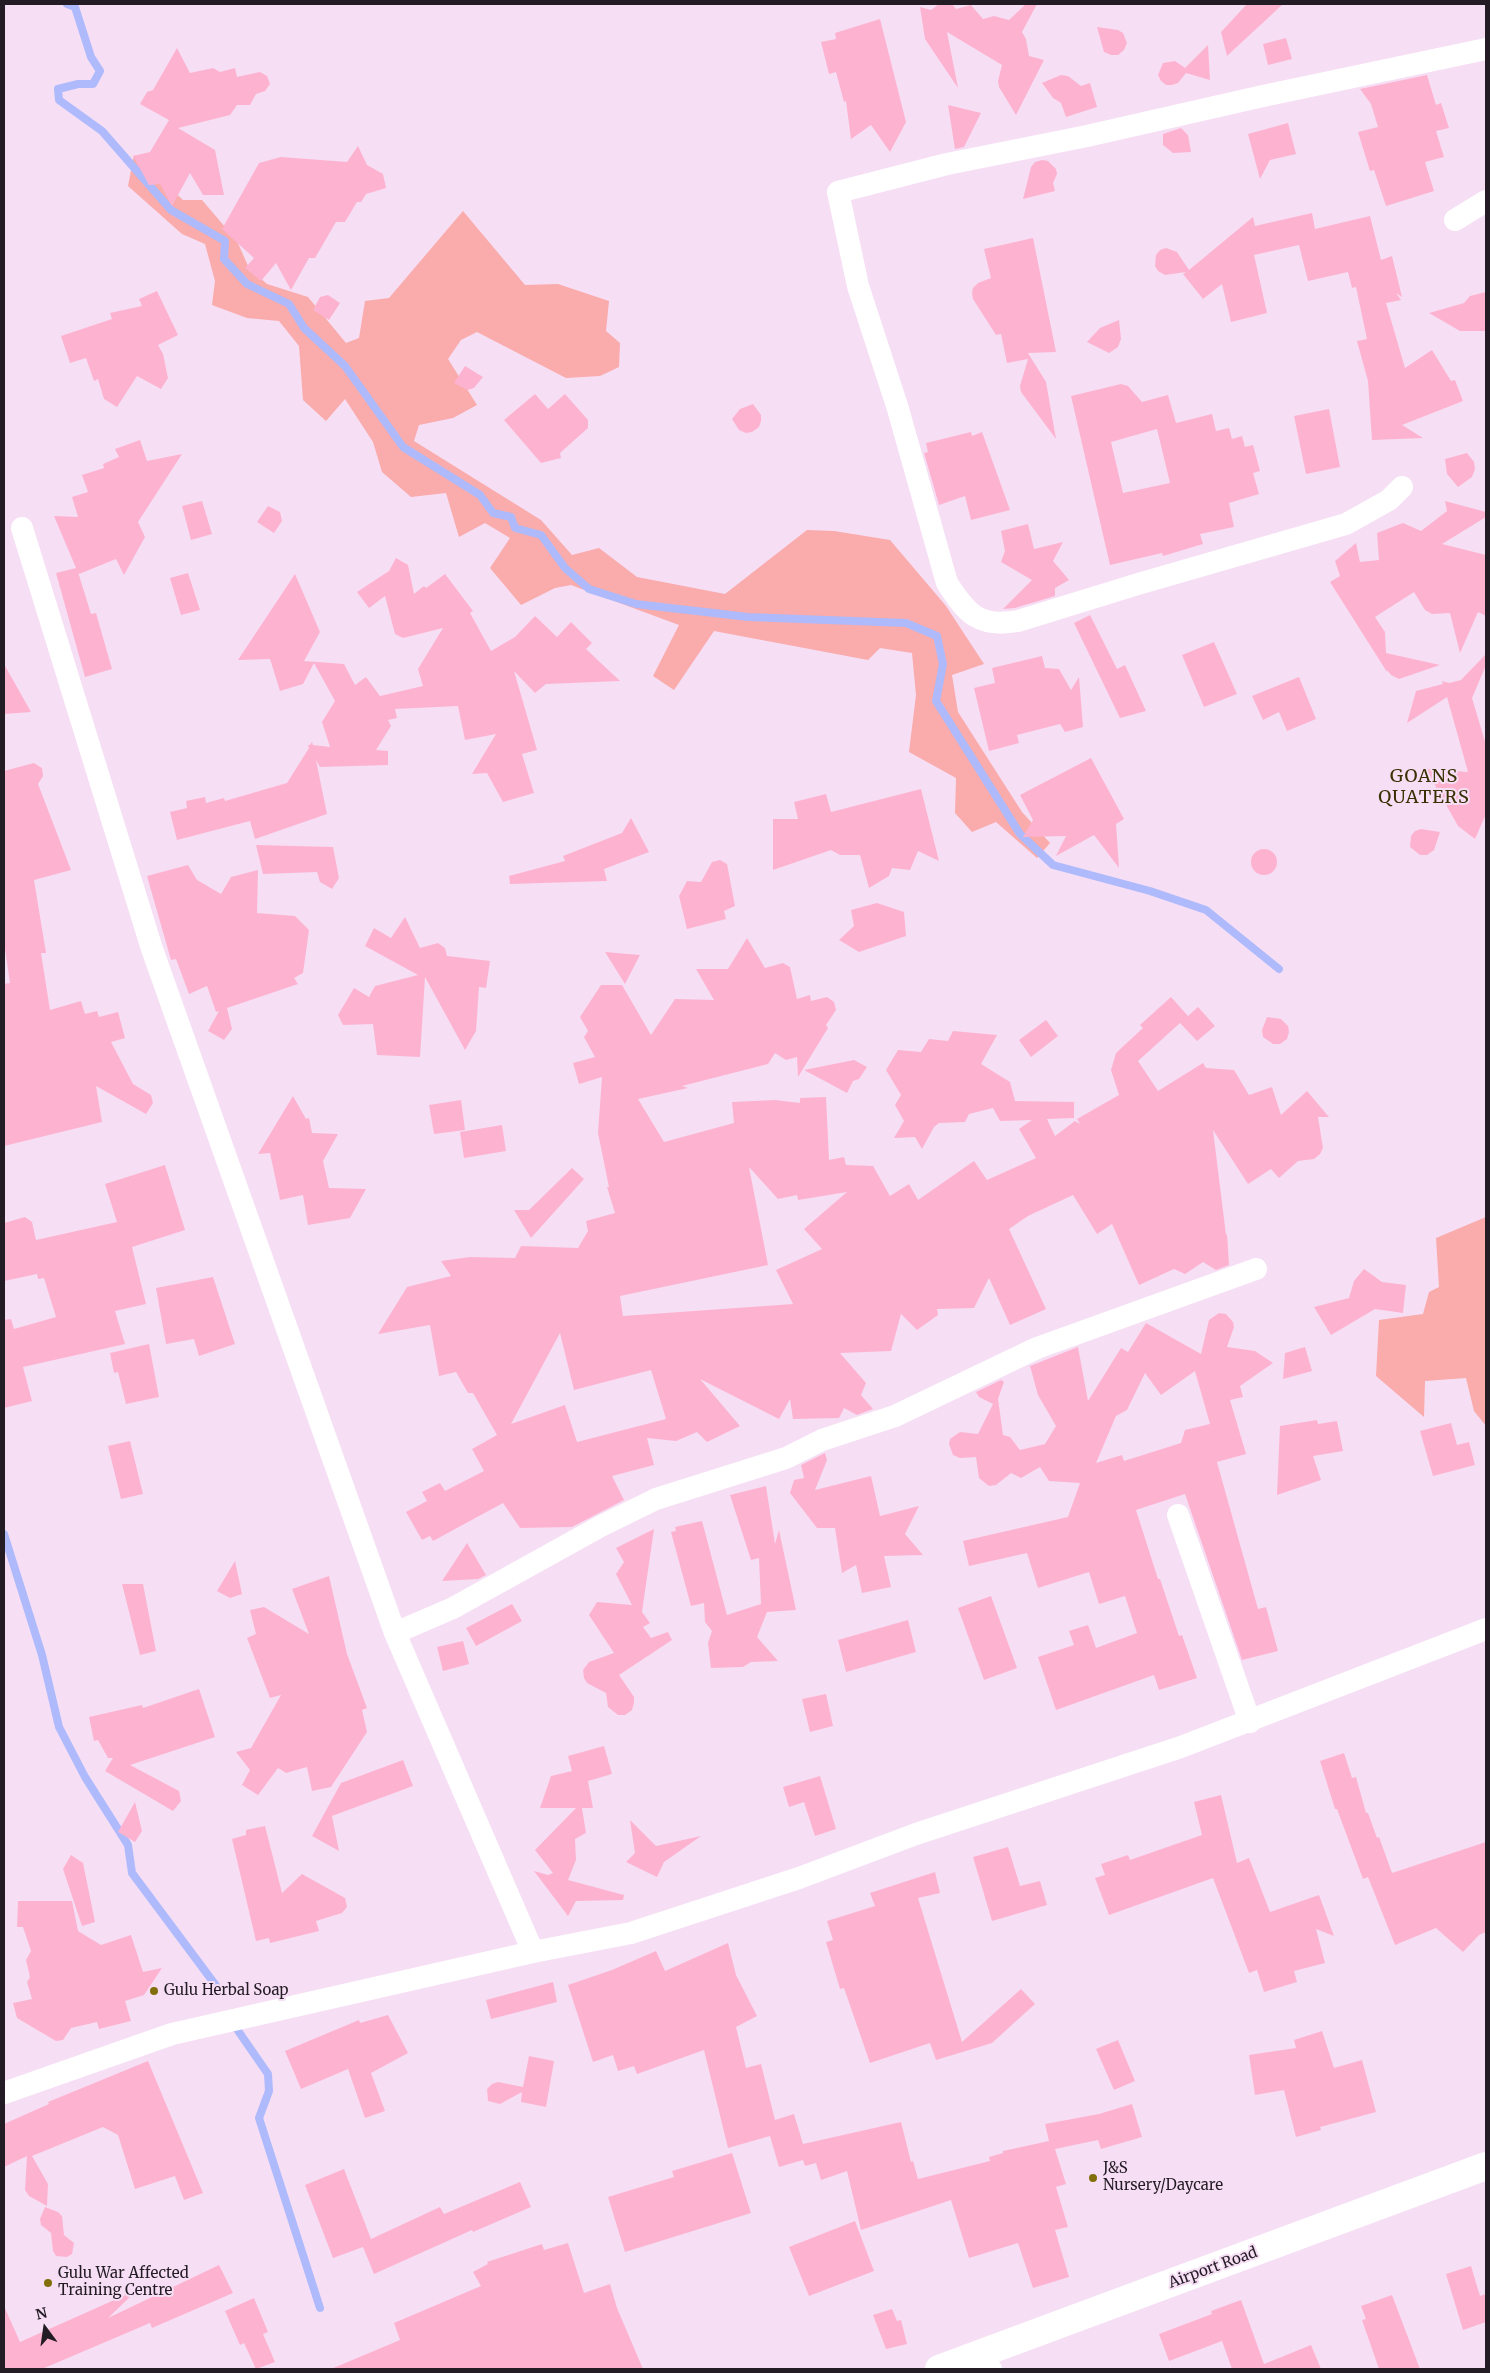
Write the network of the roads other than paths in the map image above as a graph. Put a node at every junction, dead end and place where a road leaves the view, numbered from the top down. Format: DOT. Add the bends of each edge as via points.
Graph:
graph roads {
  1 [pos="1486,49"];
  2 [pos="1486,201"];
  3 [pos="1455,220"];
  4 [pos="1402,487"];
  5 [pos="22,528"];
  6 [pos="1256,1269"];
  7 [pos="1178,1515"];
  8 [pos="1486,1629"];
  9 [pos="395,1633"];
  10 [pos="1250,1722"];
  11 [pos="533,1952"];
  12 [pos="4,2093"];
  13 [pos="1486,2166"];
  14 [pos="984,2362"];
  15 [pos="939,2369"];
  1 -- 4 [label="street" via="947,164 838,192 858,286 898,409 947,583 960,603 980,619 998,624 1018,621 1346,524 1389,500"];
  2 -- 3 [label="street"];
  5 -- 9 [label="street" via="152,949"];
  6 -- 9 [label="street" via="1037,1348 895,1416 822,1440 786,1458 656,1499 453,1608"];
  7 -- 10 [label="street"];
  8 -- 10 [label="street"];
  9 -- 11 [label="street"];
  10 -- 11 [label="street" via="631,1933"];
  11 -- 12 [label="street" via="172,2034"];
  13 -- 14 [label="street, Airport Road"];
  14 -- 15 [label="street, Airport Road"];
}
